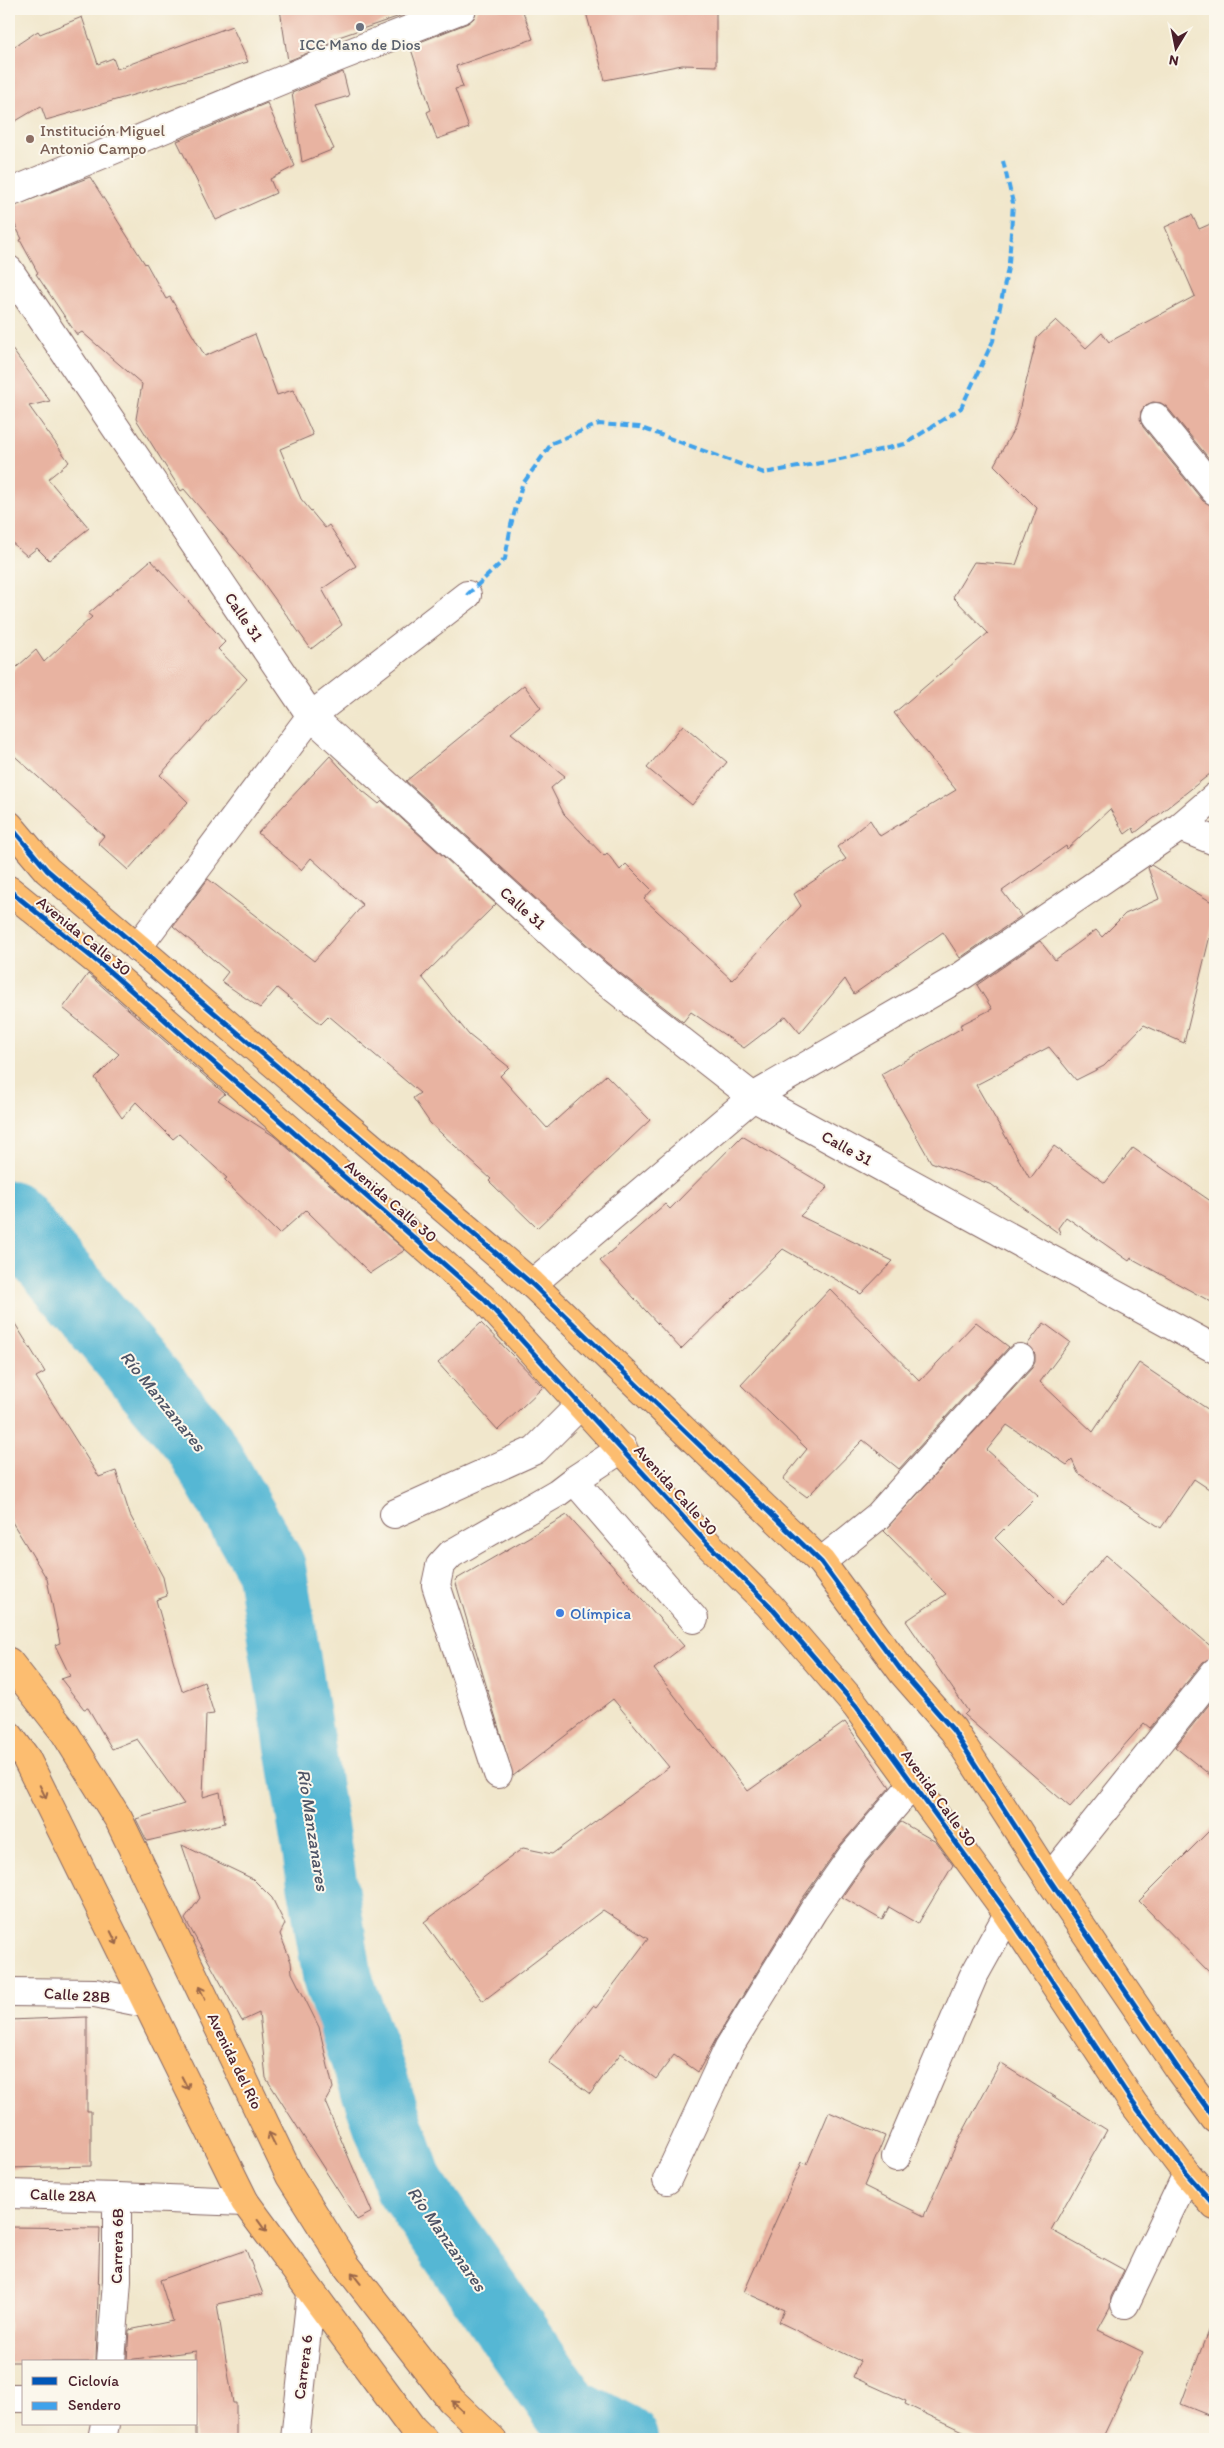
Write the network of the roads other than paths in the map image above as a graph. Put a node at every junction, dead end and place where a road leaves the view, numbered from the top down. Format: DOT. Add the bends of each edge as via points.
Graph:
graph roads {
  1 [pos="462,9"];
  2 [pos="9,193"];
  3 [pos="9,270"];
  4 [pos="1154,416"];
  5 [pos="1215,491"];
  6 [pos="467,595"];
  7 [pos="311,716"];
  8 [pos="1215,797"];
  9 [pos="9,825"];
  10 [pos="1180,827"];
  11 [pos="1215,842"];
  12 [pos="9,890"];
  13 [pos="137,948"];
  14 [pos="753,1097"];
  15 [pos="532,1284"];
  16 [pos="1215,1349"];
  17 [pos="1020,1358"];
  18 [pos="581,1404"];
  19 [pos="623,1448"];
  20 [pos="574,1480"];
  21 [pos="394,1514"];
  22 [pos="821,1562"];
  23 [pos="694,1619"];
  24 [pos="9,1662"];
  25 [pos="1215,1672"];
  26 [pos="9,1735"];
  27 [pos="18,1758"];
  28 [pos="498,1774"];
  29 [pos="914,1784"];
  30 [pos="1049,1879"];
  31 [pos="1008,1914"];
  32 [pos="9,1992"];
  33 [pos="145,2003"];
  34 [pos="1215,2119"];
  35 [pos="896,2158"];
  36 [pos="1187,2174"];
  37 [pos="667,2180"];
  38 [pos="9,2194"];
  39 [pos="117,2197"];
  40 [pos="245,2202"];
  41 [pos="1215,2206"];
  42 [pos="311,2294"];
  43 [pos="1125,2304"];
  44 [pos="112,2360"];
  45 [pos="9,2398"];
  46 [pos="22,2398"];
  47 [pos="105,2426"];
  48 [pos="102,2439"];
  49 [pos="295,2439"];
  50 [pos="424,2439"];
  51 [pos="492,2439"];
  1 -- 2 [label="street"];
  3 -- 7 [label="street, Calle 31"];
  4 -- 5 [label="street"];
  6 -- 7 [label="street"];
  7 -- 13 [label="street"];
  7 -- 14 [label="street, Calle 31" via="596,974"];
  8 -- 10 [label="street"];
  9 -- 13 [label="main road, Avenida Calle 30" via="47,870"];
  10 -- 11 [label="street"];
  10 -- 14 [label="street" via="963,975"];
  12 -- 18 [label="main road, Avenida Calle 30" via="109,971 485,1300"];
  13 -- 15 [label="main road, Avenida Calle 30"];
  14 -- 15 [label="street"];
  14 -- 16 [label="street, Calle 31"];
  15 -- 22 [label="main road, Avenida Calle 30"];
  17 -- 22 [label="street" via="878,1516"];
  18 -- 19 [label="main road, Avenida Calle 30"];
  18 -- 21 [label="street" via="535,1450"];
  19 -- 20 [label="street"];
  19 -- 29 [label="main road, Avenida Calle 30" via="705,1541 776,1612 856,1706"];
  20 -- 23 [label="street"];
  20 -- 28 [label="street" via="557,1494 451,1554 440,1566 436,1585"];
  22 -- 30 [label="main road, Avenida Calle 30" via="904,1673 953,1730"];
  51 -- 24 [label="main road, Avenida del Río, one-way" via="451,2400 352,2272 290,2176 119,1820 65,1733"];
  25 -- 30 [label="street"];
  26 -- 27 [label="main road"];
  27 -- 33 [label="main road, one-way"];
  29 -- 31 [label="main road, Avenida Calle 30"];
  29 -- 37 [label="street" via="853,1854 813,1911 729,2047"];
  30 -- 34 [label="main road, Avenida Calle 30"];
  31 -- 35 [label="street" via="973,1977"];
  31 -- 36 [label="main road, Avenida Calle 30" via="1133,2103"];
  32 -- 33 [label="street, Calle 28B" via="96,1993"];
  33 -- 40 [label="main road, one-way"];
  36 -- 41 [label="main road, Avenida Calle 30"];
  36 -- 43 [label="street"];
  38 -- 39 [label="street, Calle 28A"];
  39 -- 40 [label="street, Carrera 6B"];
  39 -- 44 [label="street, Carrera 6B" via="117,2281"];
  40 -- 42 [label="main road, one-way"];
  42 -- 49 [label="street, Carrera 6"];
  42 -- 50 [label="main road" via="412,2428"];
  45 -- 46 [label="street"];
  47 -- 48 [label="street"];
}
